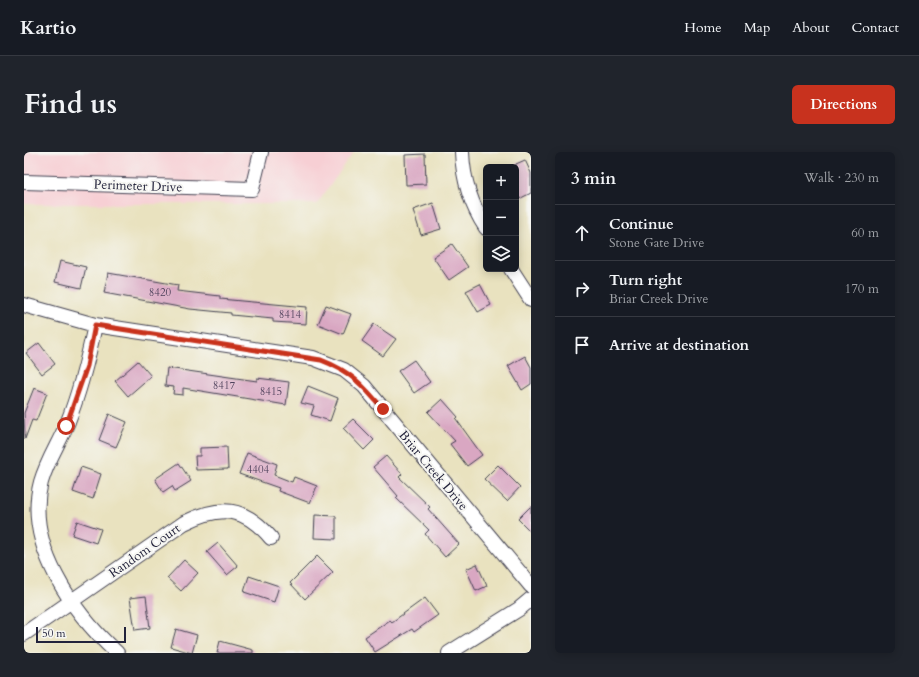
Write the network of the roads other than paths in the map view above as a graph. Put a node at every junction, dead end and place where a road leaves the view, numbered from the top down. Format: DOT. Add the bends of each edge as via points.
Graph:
graph roads {
  1 [pos="261,152"];
  2 [pos="462,152"];
  3 [pos="24,182"];
  4 [pos="483,223"];
  5 [pos="514,272"];
  6 [pos="527,283"];
  7 [pos="531,300"];
  8 [pos="24,305"];
  9 [pos="95,325"];
  10 [pos="271,538"];
  11 [pos="531,586"];
  12 [pos="531,599"];
  13 [pos="72,601"];
  14 [pos="24,634"];
  15 [pos="117,653"];
  16 [pos="449,653"];
  1 -- 3 [label="street, Perimeter Drive" via="252,189"];
  2 -- 4 [label="street" via="467,187"];
  5 -- 6 [label="street"];
  6 -- 7 [label="street"];
  8 -- 9 [label="street, Briar Creek Drive"];
  9 -- 11 [label="street, Briar Creek Drive" via="313,358 344,370 364,386"];
  9 -- 13 [label="street" via="78,396 46,466 37,501 40,541 46,559"];
  10 -- 13 [label="street, Random Court" via="256,522 239,513 214,512 198,516 184,523"];
  12 -- 16 [label="street"];
  13 -- 14 [label="street, Random Court"];
  13 -- 15 [label="street"];
}
